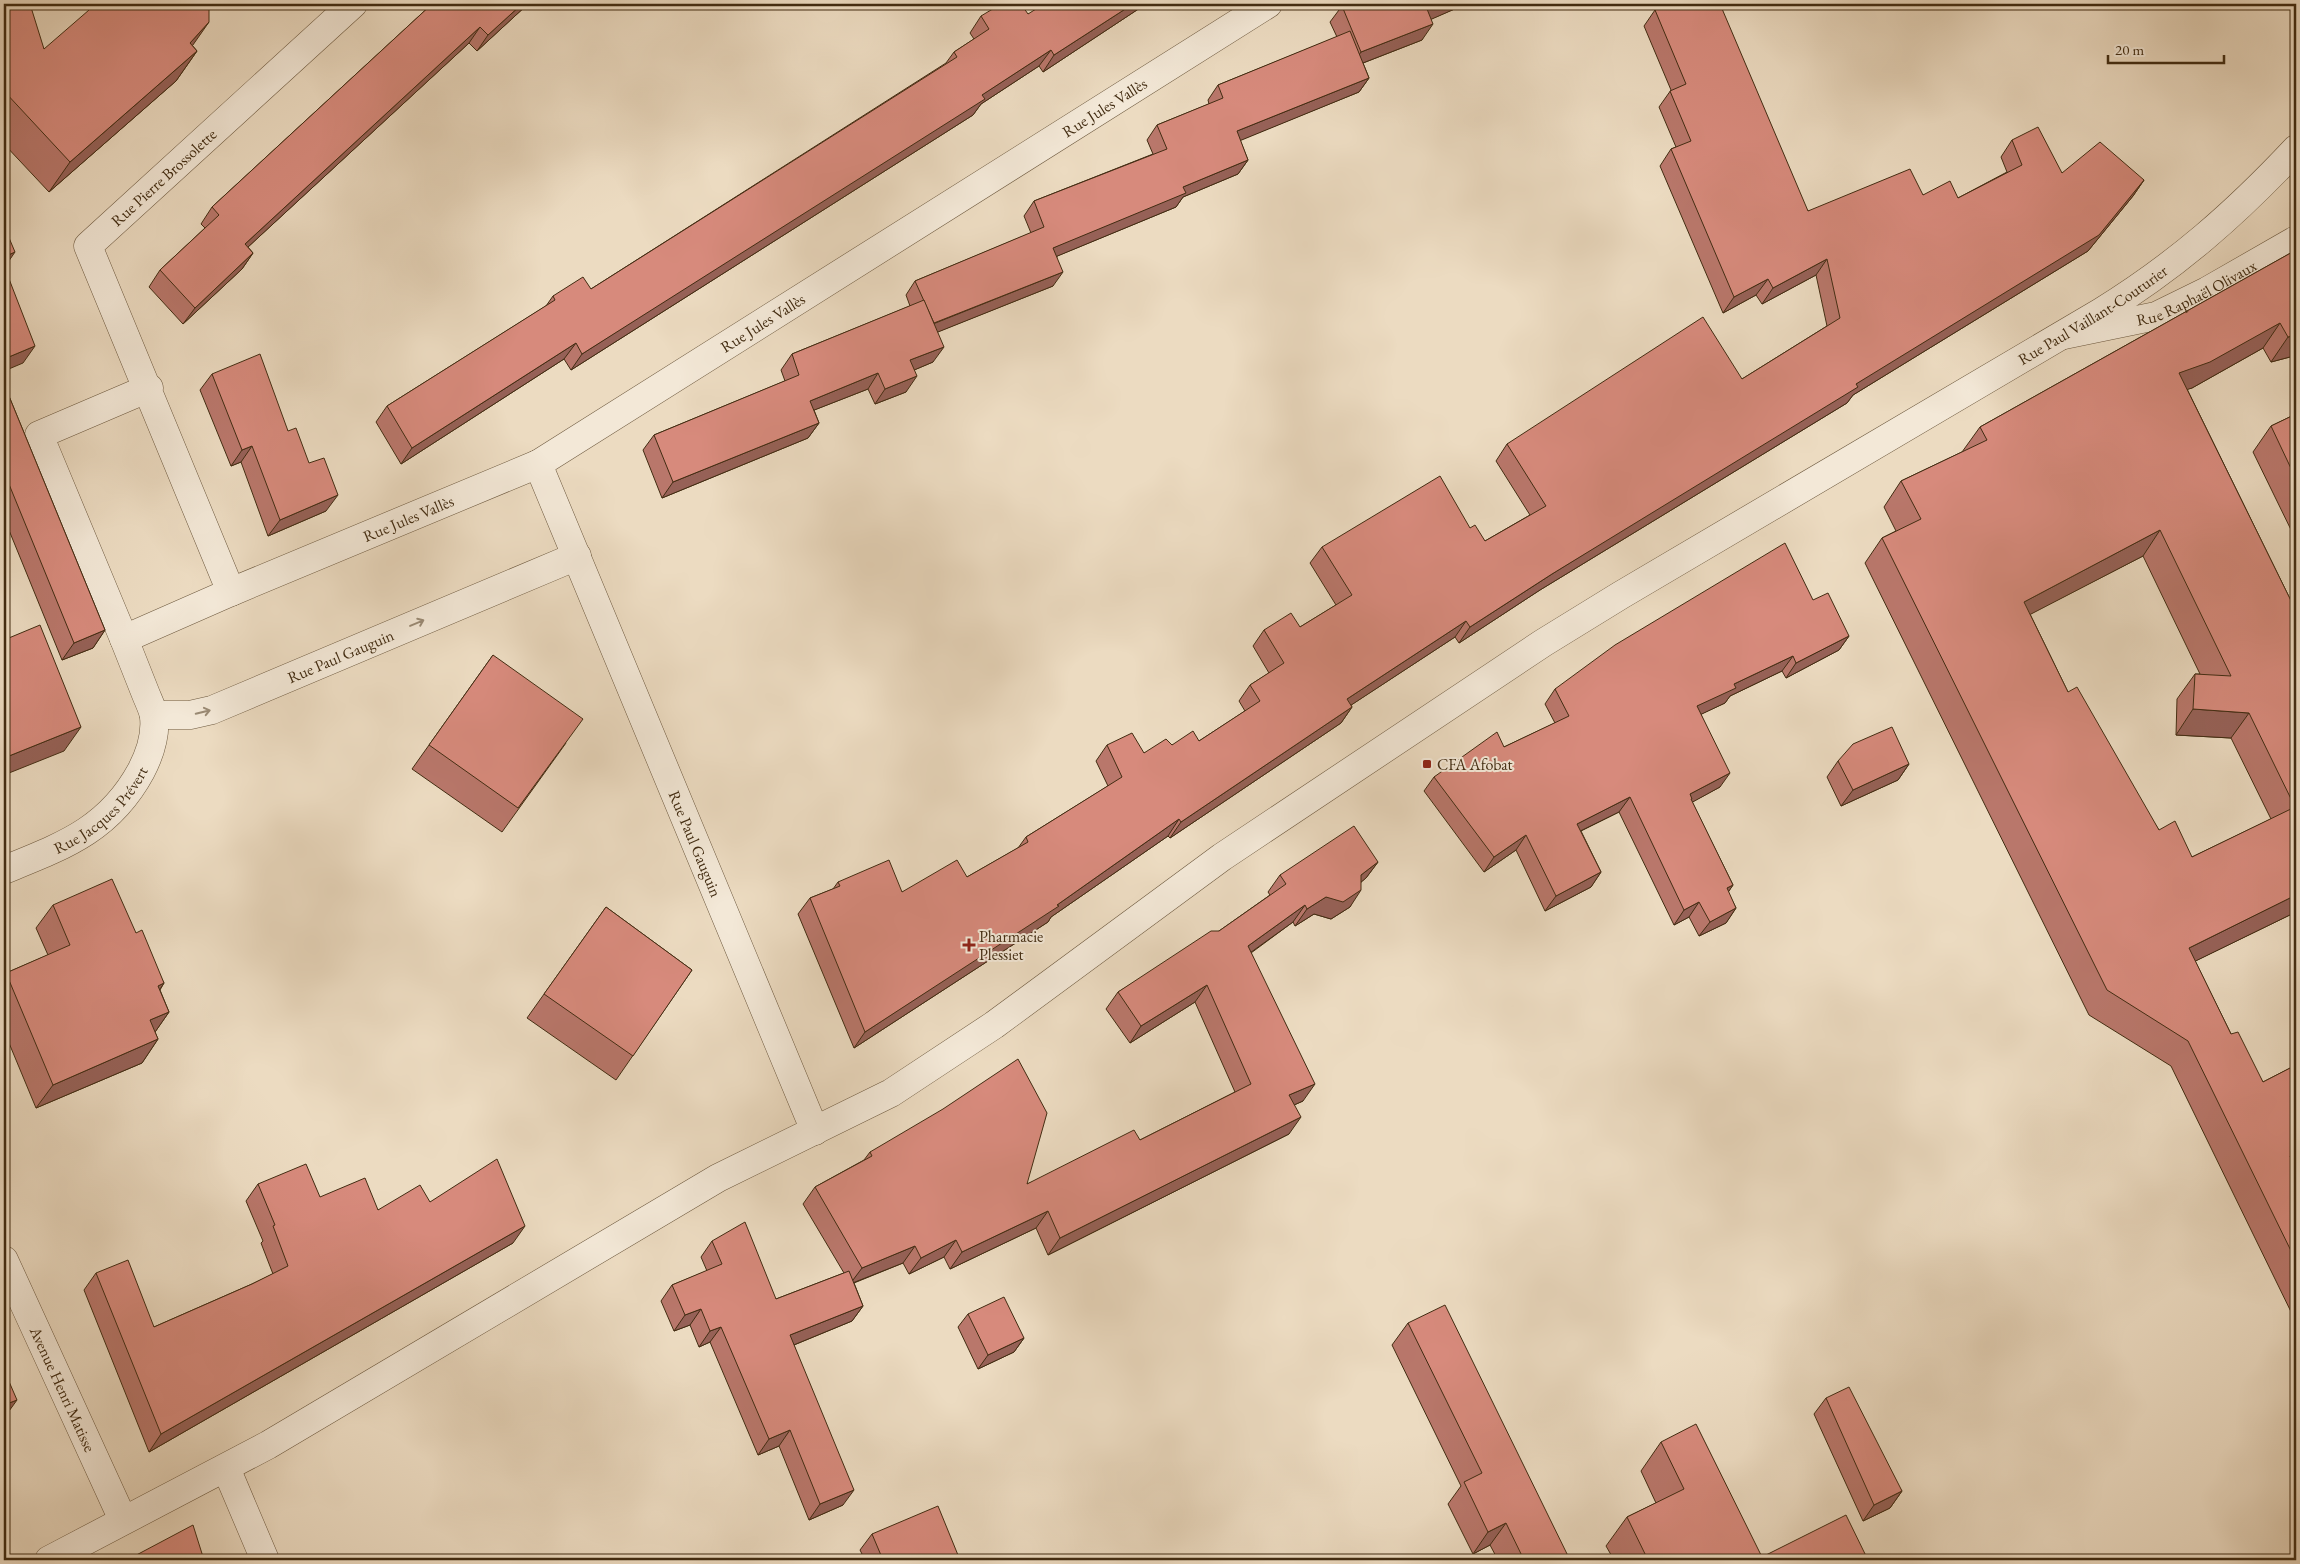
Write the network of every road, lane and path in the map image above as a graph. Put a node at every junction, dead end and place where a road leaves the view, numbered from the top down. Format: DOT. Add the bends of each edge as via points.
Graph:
graph roads {
  1 [pos="353,4"];
  2 [pos="1268,4"];
  3 [pos="2296,149"];
  4 [pos="2296,240"];
  5 [pos="2060,336"];
  6 [pos="148,388"];
  7 [pos="538,464"];
  8 [pos="577,556"];
  9 [pos="231,592"];
  10 [pos="124,639"];
  11 [pos="154,715"];
  12 [pos="4,870"];
  13 [pos="815,1131"];
  14 [pos="4,1260"];
  15 [pos="226,1468"];
  16 [pos="123,1520"];
  17 [pos="48,1560"];
  18 [pos="265,1560"];
  1 -- 6 [label="street, Rue Pierre Brossolette" via="88,246"];
  2 -- 7 [label="street, Rue Jules Vallès"];
  3 -- 5 [label="street, Rue Paul Vaillant-Couturier" via="2194,248 2149,282"];
  4 -- 5 [label="street, Rue Raphaël Olivaux" via="2156,316"];
  5 -- 13 [label="street, Rue Paul Vaillant-Couturier" via="1543,643 1222,858 956,1052 869,1105"];
  6 -- 9 [label="street, Rue Pierre Brossolette"];
  6 -- 10 [label="street" via="39,435"];
  7 -- 8 [label="street, Rue Paul Gauguin"];
  7 -- 9 [label="street, Rue Jules Vallès"];
  11 -- 8 [label="street, Rue Paul Gauguin, one-way" via="190,715 212,710"];
  8 -- 13 [label="street, Rue Paul Gauguin"];
  9 -- 10 [label="street"];
  10 -- 11 [label="street"];
  11 -- 12 [label="street, Rue Jacques Prévert" via="149,757 120,804 75,840"];
  13 -- 15 [label="street, Rue Paul Vaillant-Couturier" via="661,1210"];
  14 -- 16 [label="street, Avenue Henri Matisse"];
  15 -- 16 [label="street, Rue Paul Vaillant-Couturier"];
  15 -- 18 [label="street"];
  16 -- 17 [label="street, Rue Paul Vaillant-Couturier"];
}
